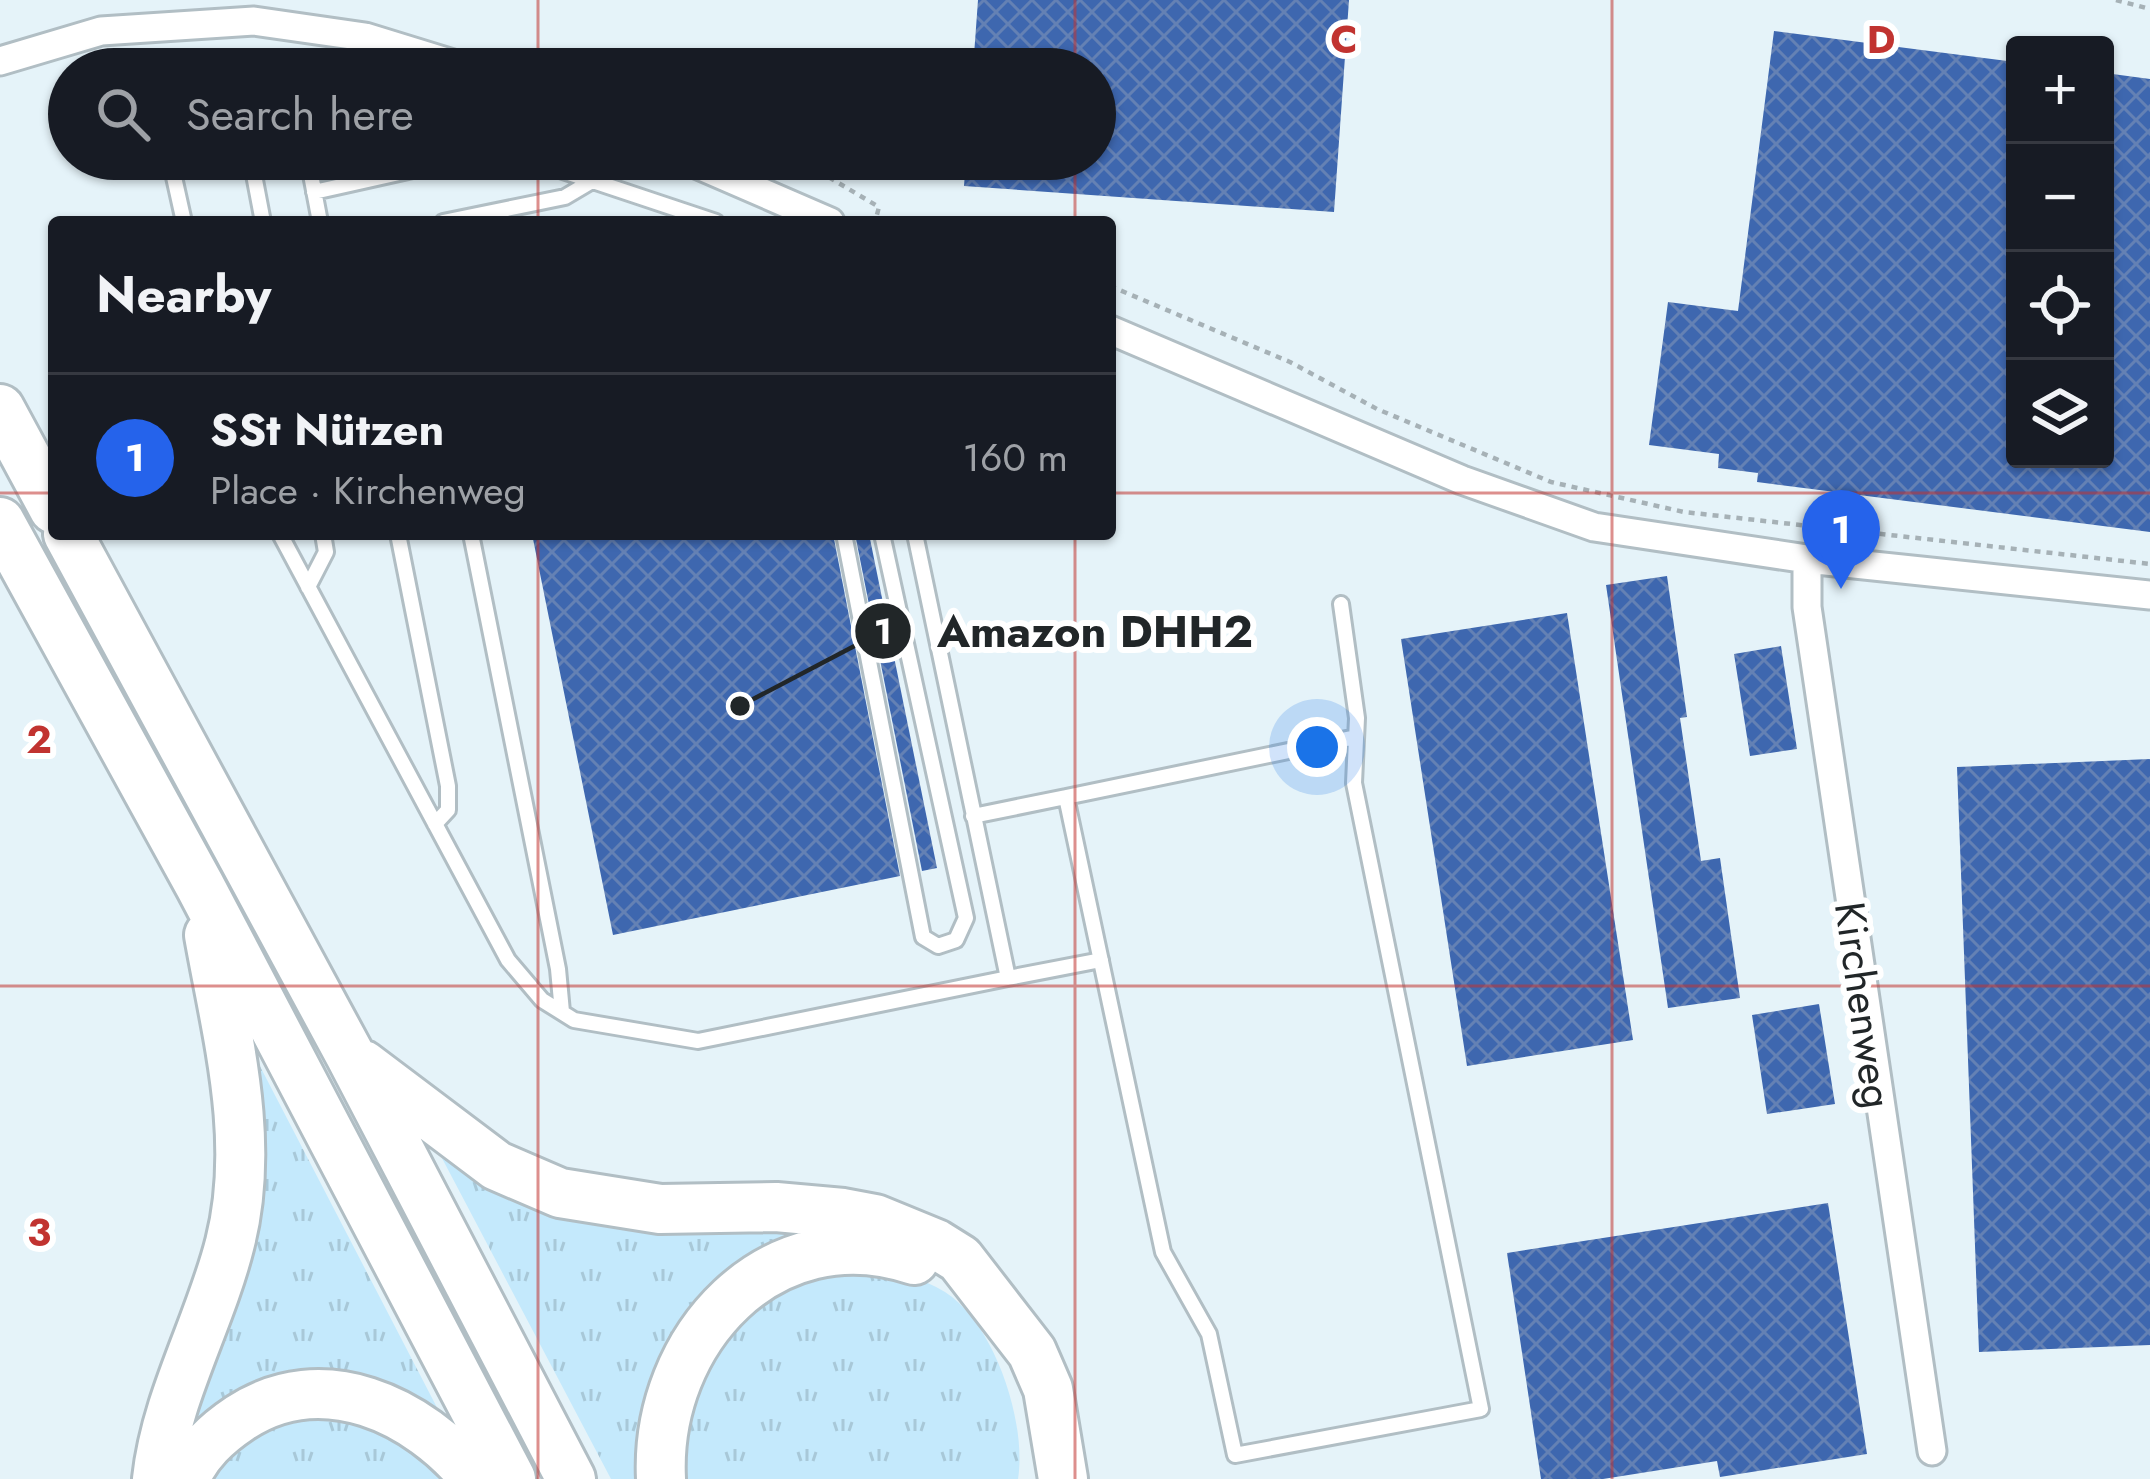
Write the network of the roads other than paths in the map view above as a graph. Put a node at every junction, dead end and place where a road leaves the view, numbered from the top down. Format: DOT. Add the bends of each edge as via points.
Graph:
graph roads {
  1 [pos="401,48"];
  2 [pos="0,61"];
  3 [pos="175,180"];
  4 [pos="254,180"];
  5 [pos="312,180"];
  6 [pos="368,180"];
  7 [pos="586,180"];
  8 [pos="733,180"];
  9 [pos="592,182"];
  10 [pos="314,192"];
  11 [pos="183,216"];
  12 [pos="262,216"];
  13 [pos="319,216"];
  14 [pos="472,216"];
  15 [pos="697,216"];
  16 [pos="816,216"];
  17 [pos="1116,333"];
  18 [pos="0,409"];
  19 [pos="48,497"];
  20 [pos="0,521"];
  21 [pos="71,540"];
  22 [pos="283,540"];
  23 [pos="324,540"];
  24 [pos="399,540"];
  25 [pos="472,540"];
  26 [pos="845,540"];
  27 [pos="883,540"];
  28 [pos="916,540"];
  29 [pos="1807,559"];
  30 [pos="308,587"];
  31 [pos="2150,595"];
  32 [pos="1341,604"];
  33 [pos="1356,737"];
  34 [pos="1066,797"];
  35 [pos="973,816"];
  36 [pos="435,824"];
  37 [pos="200,886"];
  38 [pos="1101,960"];
  39 [pos="1008,978"];
  40 [pos="562,1012"];
  41 [pos="350,1055"];
  42 [pos="983,1293"];
  43 [pos="1932,1451"];
  44 [pos="157,1479"];
  45 [pos="185,1479"];
  46 [pos="475,1479"];
  47 [pos="511,1479"];
  48 [pos="571,1479"];
  49 [pos="661,1479"];
  50 [pos="1063,1479"];
  1 -- 2 [label="street" via="254,21 101,31"];
  3 -- 11 [label="lane"];
  4 -- 12 [label="lane"];
  5 -- 10 [label="lane"];
  6 -- 10 [label="lane"];
  7 -- 9 [label="lane"];
  8 -- 16 [label="street"];
  9 -- 14 [label="lane" via="565,197"];
  9 -- 15 [label="lane"];
  10 -- 13 [label="lane"];
  17 -- 29 [label="street" via="1537,509 1638,536"];
  18 -- 19 [label="highway"];
  20 -- 37 [label="highway"];
  21 -- 41 [label="highway"];
  22 -- 30 [label="lane"];
  23 -- 30 [label="lane"];
  24 -- 36 [label="lane" via="448,786 448,810"];
  25 -- 40 [label="lane"];
  26 -- 27 [label="lane" via="923,937 938,946 956,940 966,918"];
  28 -- 35 [label="lane"];
  29 -- 31 [label="street"];
  29 -- 43 [label="street, Kirchenweg" via="1820,700"];
  30 -- 36 [label="lane"];
  32 -- 33 [label="lane"];
  33 -- 34 [label="lane"];
  33 -- 38 [label="lane" via="1354,783 1481,1408 1235,1455 1209,1334 1163,1252"];
  34 -- 35 [label="lane"];
  34 -- 38 [label="lane"];
  35 -- 39 [label="lane"];
  36 -- 40 [label="lane" via="508,960"];
  37 -- 44 [label="highway" via="241,1115 240,1182 231,1242 172,1408"];
  37 -- 47 [label="highway"];
  38 -- 39 [label="lane"];
  39 -- 40 [label="lane" via="698,1041"];
  41 -- 42 [label="highway" via="531,1184 660,1209 776,1207 875,1219 960,1259"];
  41 -- 48 [label="highway"];
  42 -- 49 [label="highway" via="910,1258 858,1248 770,1271 726,1302 686,1356 664,1426"];
  42 -- 50 [label="highway" via="1012,1321 1048,1389"];
  45 -- 46 [label="highway" via="202,1449 255,1408 335,1393 378,1403 428,1432"];
}
